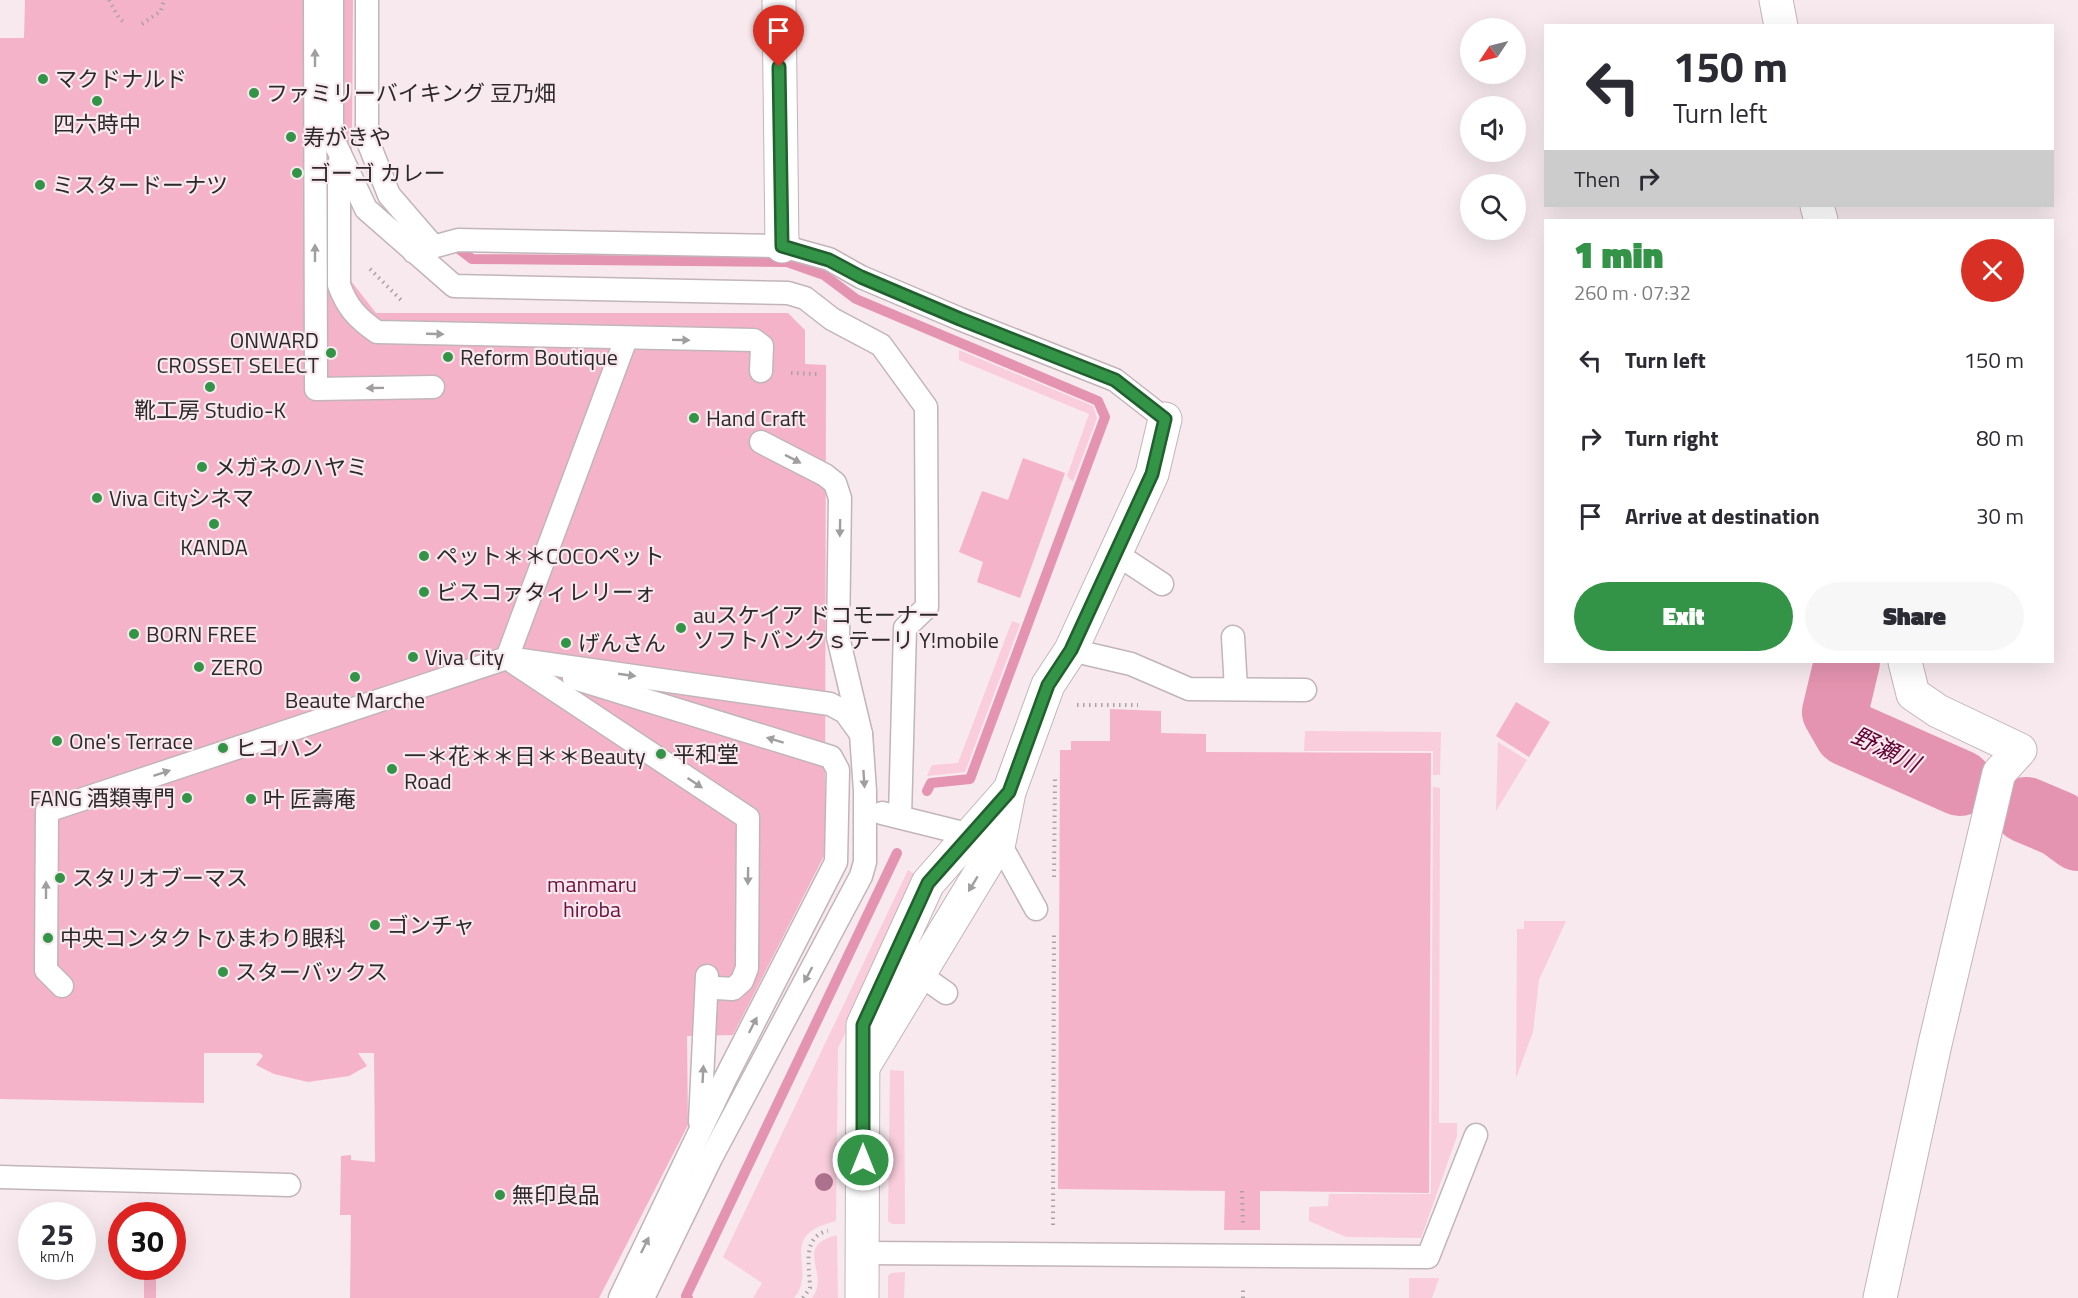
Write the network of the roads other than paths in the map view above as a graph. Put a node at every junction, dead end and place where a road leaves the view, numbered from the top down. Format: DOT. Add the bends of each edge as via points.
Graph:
graph roads {
  1 [pos="315,0"];
  2 [pos="332,0"];
  3 [pos="339,0"];
  4 [pos="367,0"];
  5 [pos="778,0"];
  6 [pos="1776,0"];
  7 [pos="1781,24"];
  8 [pos="436,246"];
  9 [pos="782,246"];
  10 [pos="626,339"];
  11 [pos="761,371"];
  12 [pos="434,387"];
  13 [pos="1165,419"];
  14 [pos="761,442"];
  15 [pos="1115,554"];
  16 [pos="1162,584"];
  17 [pos="1233,638"];
  18 [pos="1071,650"];
  19 [pos="507,658"];
  20 [pos="1905,663"];
  21 [pos="1236,689"];
  22 [pos="1305,690"];
  23 [pos="861,734"];
  24 [pos="985,838"];
  25 [pos="1045,915"];
  26 [pos="919,974"];
  27 [pos="62,986"];
  28 [pos="946,993"];
  29 [pos="863,1067"];
  30 [pos="700,1133"];
  31 [pos="1476,1135"];
  32 [pos="0,1177"];
  33 [pos="289,1185"];
  34 [pos="862,1253"];
  35 [pos="620,1298"];
  36 [pos="643,1298"];
  37 [pos="862,1298"];
  38 [pos="1880,1298"];
  12 -- 1 [label="lane, one-way" via="316,389"];
  2 -- 8 [label="lane" via="332,137 366,209"];
  3 -- 10 [label="lane, one-way" via="339,285 356,317 377,332"];
  4 -- 8 [label="lane" via="367,140 389,195"];
  5 -- 9 [label="street"];
  6 -- 7 [label="street"];
  8 -- 9 [label="lane"];
  8 -- 24 [label="lane" via="454,286 788,293 805,298 832,319 881,345 926,407 927,607 905,628 891,815"];
  9 -- 13 [label="lane" via="829,260 960,319 1115,380"];
  10 -- 11 [label="lane, one-way" via="754,340 762,346"];
  10 -- 19 [label="lane"];
  13 -- 15 [label="street" via="1152,474"];
  14 -- 23 [label="lane, one-way" via="835,483 840,498 838,637"];
  15 -- 16 [label="lane"];
  15 -- 18 [label="street"];
  17 -- 21 [label="lane"];
  18 -- 21 [label="lane" via="1131,664 1190,689"];
  18 -- 24 [label="street" via="1048,685 1009,792"];
  19 -- 23 [label="lane, one-way" via="830,704 845,712"];
  27 -- 19 [label="lane, one-way" via="46,970 47,811"];
  19 -- 30 [label="lane" via="748,818 747,968 742,981 733,989 712,982"];
  30 -- 19 [label="lane, one-way" via="836,862 838,770 831,758"];
  20 -- 38 [label="street" via="1913,694 1938,711 2020,750 1999,773"];
  21 -- 22 [label="lane"];
  23 -- 36 [label="lane, one-way" via="865,791 865,862 861,876 711,1158"];
  24 -- 25 [label="lane"];
  24 -- 26 [label="street, one-way"];
  24 -- 29 [label="street" via="928,883 863,1025"];
  26 -- 28 [label="lane"];
  26 -- 29 [label="street"];
  29 -- 34 [label="street"];
  35 -- 30 [label="lane, one-way"];
  31 -- 34 [label="lane" via="1428,1257"];
  32 -- 33 [label="lane"];
  34 -- 37 [label="street"];
}
